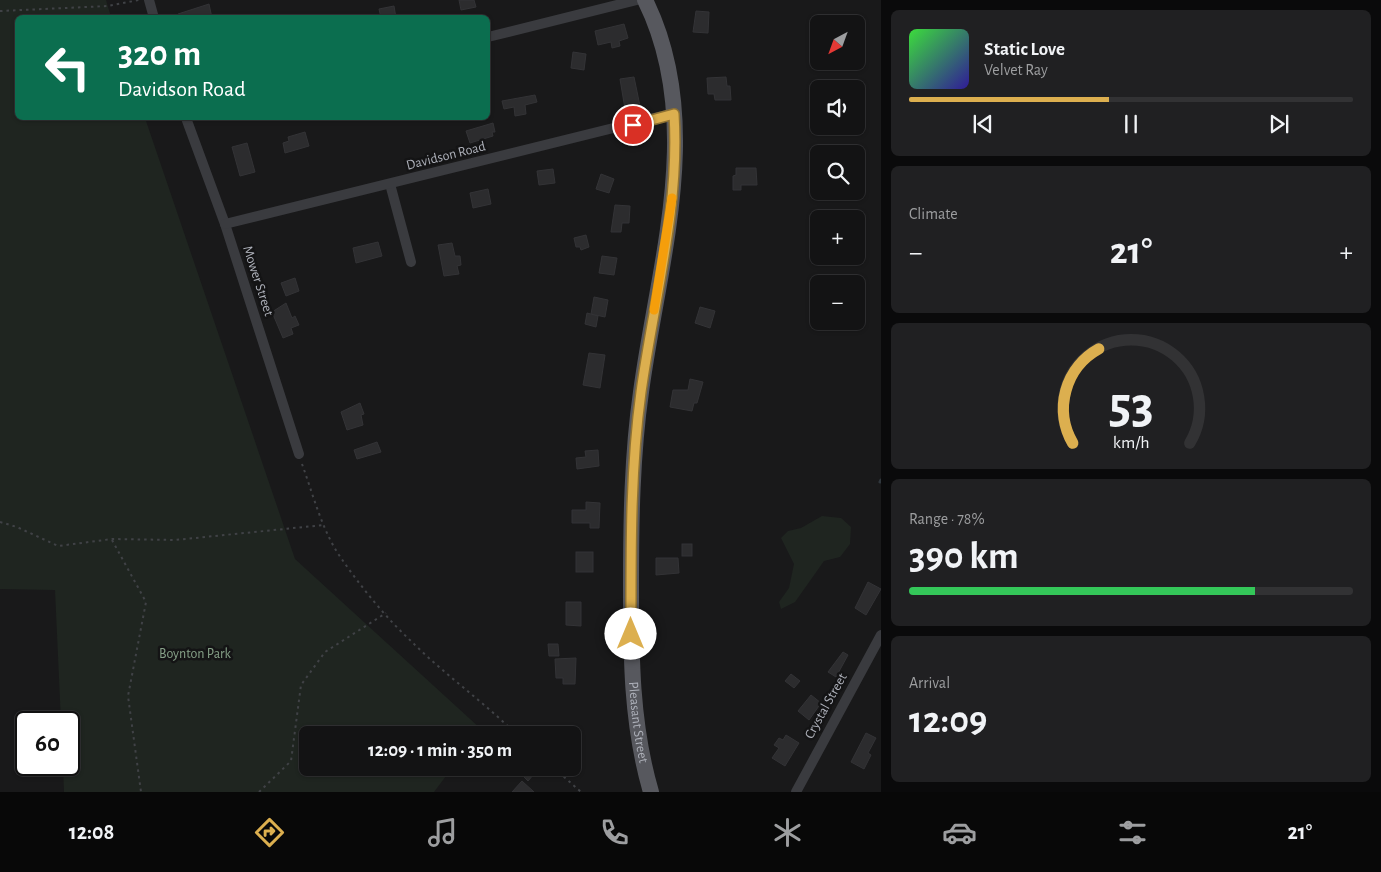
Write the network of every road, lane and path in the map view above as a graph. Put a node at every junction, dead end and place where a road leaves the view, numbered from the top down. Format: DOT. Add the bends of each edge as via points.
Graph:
graph roads {
  1 [pos="140,0"];
  2 [pos="149,0"];
  3 [pos="638,0"];
  4 [pos="645,0"];
  5 [pos="0,11"];
  6 [pos="153,15"];
  7 [pos="490,37"];
  8 [pos="674,114"];
  9 [pos="187,120"];
  10 [pos="390,184"];
  11 [pos="225,224"];
  12 [pos="411,262"];
  13 [pos="299,454"];
  14 [pos="0,522"];
  15 [pos="325,525"];
  16 [pos="112,539"];
  17 [pos="386,613"];
  18 [pos="881,635"];
  19 [pos="508,726"];
  20 [pos="563,776"];
  21 [pos="141,792"];
  22 [pos="258,792"];
  23 [pos="581,792"];
  24 [pos="651,792"];
  25 [pos="796,792"];
  1 -- 5 [label="path" via="108,6"];
  2 -- 6 [label="street"];
  3 -- 7 [label="street"];
  4 -- 8 [label="main road, Pleasant Street" via="661,43"];
  8 -- 10 [label="street, Davidson Road"];
  8 -- 24 [label="main road, Pleasant Street" via="674,180 641,394 631,560 633,683 639,744"];
  9 -- 11 [label="street, Mower Street"];
  10 -- 11 [label="street, Davidson Road"];
  10 -- 12 [label="street"];
  11 -- 13 [label="street, Mower Street"];
  13 -- 15 [label="path"];
  14 -- 16 [label="path" via="58,546"];
  15 -- 16 [label="path" via="175,540"];
  15 -- 17 [label="path" via="340,557"];
  16 -- 21 [label="path" via="146,602 128,696"];
  17 -- 19 [label="path" via="411,642"];
  17 -- 22 [label="path" via="325,652 301,685 290,762"];
  18 -- 25 [label="street, Crystal Street"];
  20 -- 23 [label="path"];
}
